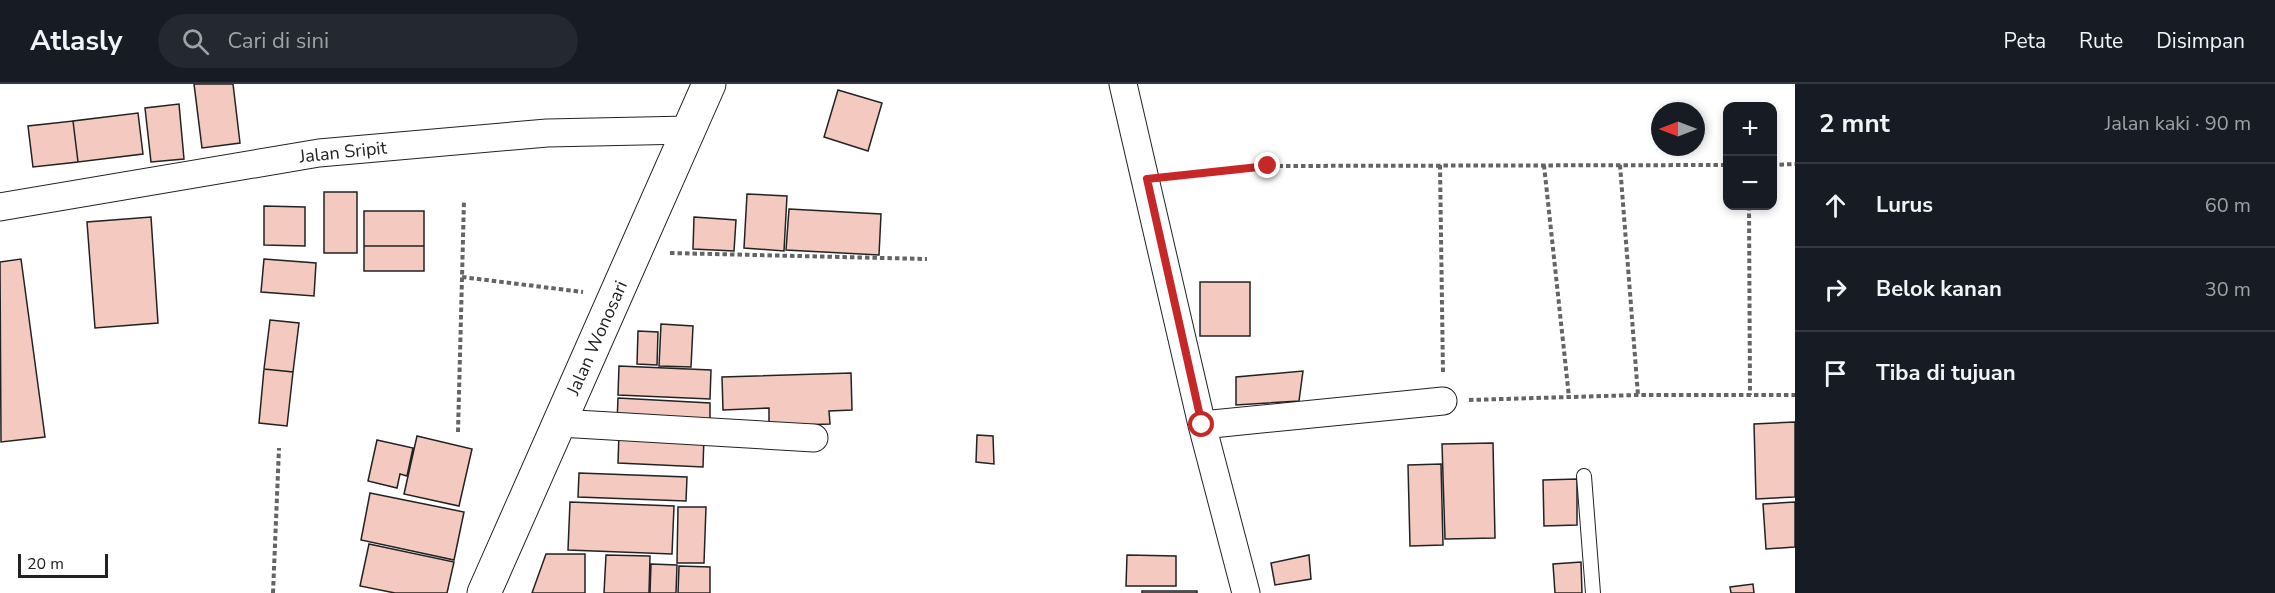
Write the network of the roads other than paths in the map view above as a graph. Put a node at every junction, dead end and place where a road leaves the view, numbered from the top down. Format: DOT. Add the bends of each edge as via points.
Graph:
graph roads {
  1 [pos="710,84"];
  2 [pos="1123,84"];
  3 [pos="689,130"];
  4 [pos="0,207"];
  5 [pos="1443,401"];
  6 [pos="559,423"];
  7 [pos="1202,425"];
  8 [pos="814,438"];
  9 [pos="1584,476"];
  10 [pos="484,593"];
  11 [pos="1246,593"];
  12 [pos="1593,593"];
  1 -- 3 [label="highway, Jalan Wonosari"];
  2 -- 7 [label="street"];
  3 -- 4 [label="street, Jalan Sripit" via="546,133 319,153"];
  3 -- 6 [label="highway, Jalan Wonosari"];
  5 -- 7 [label="street"];
  6 -- 8 [label="street"];
  6 -- 10 [label="highway, Jalan Wonosari"];
  7 -- 11 [label="street"];
  9 -- 12 [label="lane"];
}
